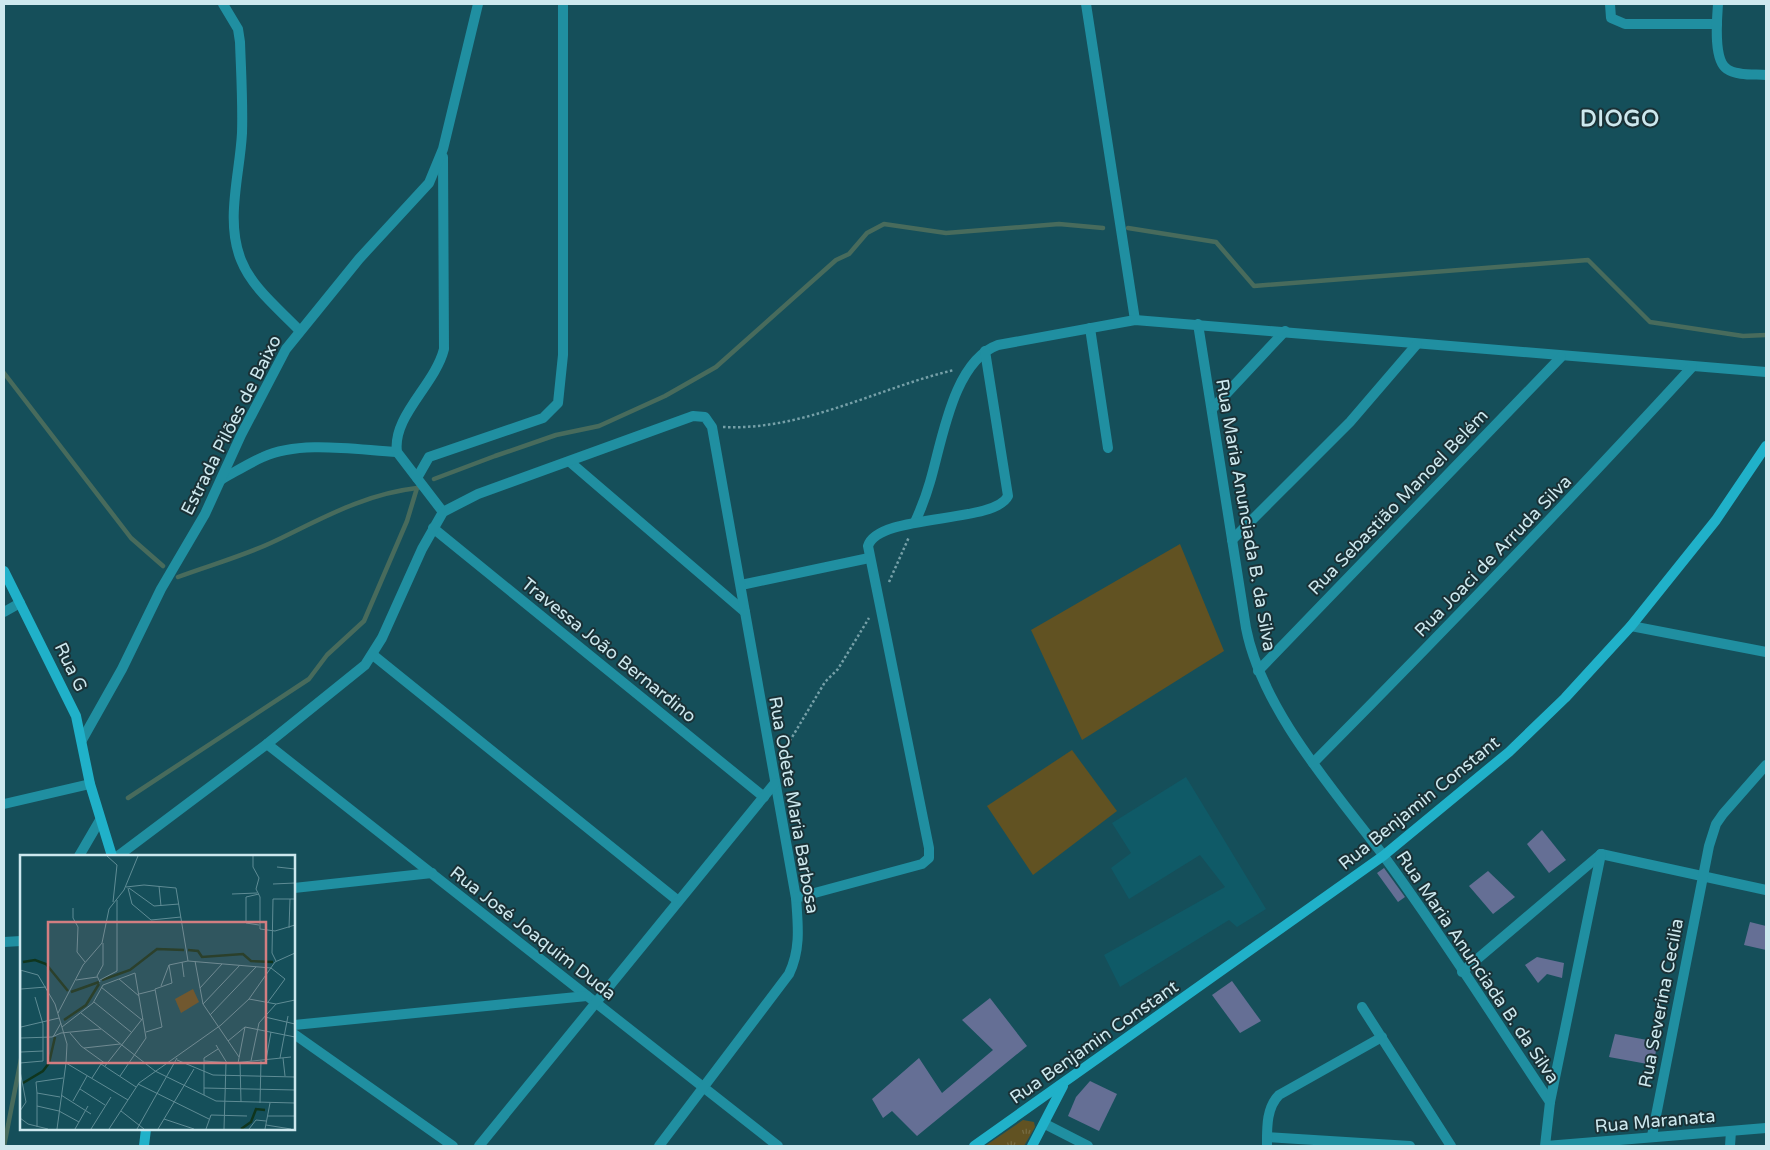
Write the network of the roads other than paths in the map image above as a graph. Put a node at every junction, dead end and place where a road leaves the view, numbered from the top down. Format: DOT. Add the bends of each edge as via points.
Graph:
graph roads {
  1 [pos="223,4"];
  2 [pos="478,4"];
  3 [pos="563,4"];
  4 [pos="1086,4"];
  5 [pos="1610,4"];
  6 [pos="1718,4"];
  7 [pos="1717,24"];
  8 [pos="1766,75"];
  9 [pos="443,148"];
  10 [pos="1135,320"];
  11 [pos="1198,324"];
  12 [pos="1090,328"];
  13 [pos="299,330"];
  14 [pos="1285,331"];
  15 [pos="1417,344"];
  16 [pos="985,351"];
  17 [pos="1561,356"];
  18 [pos="1692,367"];
  19 [pos="1766,372"];
  20 [pos="1212,409"];
  21 [pos="1766,446"];
  22 [pos="1108,448"];
  23 [pos="397,452"];
  24 [pos="570,462"];
  25 [pos="417,478"];
  26 [pos="222,479"];
  27 [pos="443,512"];
  28 [pos="916,522"];
  29 [pos="433,528"];
  30 [pos="1232,540"];
  31 [pos="869,558"];
  32 [pos="4,571"];
  33 [pos="741,585"];
  34 [pos="20,603"];
  35 [pos="4,612"];
  36 [pos="745,612"];
  37 [pos="1631,626"];
  38 [pos="1766,652"];
  39 [pos="373,655"];
  40 [pos="1258,671"];
  41 [pos="82,740"];
  42 [pos="267,744"];
  43 [pos="1313,763"];
  44 [pos="1766,765"];
  45 [pos="1762,776"];
  46 [pos="775,783"];
  47 [pos="90,784"];
  48 [pos="764,797"];
  49 [pos="4,804"];
  50 [pos="100,820"];
  51 [pos="1601,854"];
  52 [pos="81,855"];
  53 [pos="112,855"];
  54 [pos="119,855"];
  55 [pos="1383,856"];
  56 [pos="432,874"];
  57 [pos="1702,876"];
  58 [pos="295,888"];
  59 [pos="1766,890"];
  60 [pos="796,898"];
  61 [pos="677,900"];
  62 [pos="20,941"];
  63 [pos="4,942"];
  64 [pos="1462,972"];
  65 [pos="587,996"];
  66 [pos="596,1004"];
  67 [pos="1362,1007"];
  68 [pos="295,1026"];
  69 [pos="295,1035"];
  70 [pos="1382,1037"];
  71 [pos="1063,1085"];
  72 [pos="703,1086"];
  73 [pos="1550,1102"];
  74 [pos="1045,1124"];
  75 [pos="1766,1128"];
  76 [pos="146,1130"];
  77 [pos="1731,1131"];
  78 [pos="1652,1136"];
  79 [pos="1267,1141"];
  80 [pos="144,1146"];
  81 [pos="453,1146"];
  82 [pos="479,1146"];
  83 [pos="658,1146"];
  84 [pos="778,1146"];
  85 [pos="974,1146"];
  86 [pos="1032,1146"];
  87 [pos="1088,1146"];
  88 [pos="1410,1146"];
  89 [pos="1452,1146"];
  90 [pos="1546,1146"];
  91 [pos="1557,1146"];
  92 [pos="1730,1146"];
  1 -- 13 [label="street" via="238,29 240,42 242,135 234,224 236,246 253,281"];
  2 -- 9 [label="street, Estrada Pilões de Baixo"];
  3 -- 25 [label="street" via="563,355 558,402 543,418 429,457"];
  4 -- 10 [label="street"];
  5 -- 7 [label="street" via="1612,18 1625,24"];
  6 -- 7 [label="street"];
  7 -- 8 [label="street" via="1719,57 1726,69"];
  9 -- 13 [label="street, Estrada Pilões de Baixo" via="429,184"];
  9 -- 23 [label="street" via="444,349 437,369 396,434"];
  10 -- 11 [label="street"];
  10 -- 12 [label="street"];
  11 -- 14 [label="street"];
  11 -- 20 [label="street, Rua Maria Anunciada B. da Silva"];
  12 -- 16 [label="street" via="998,345"];
  12 -- 22 [label="street"];
  13 -- 26 [label="street, Estrada Pilões de Baixo" via="274,368"];
  14 -- 15 [label="street"];
  14 -- 20 [label="street"];
  15 -- 17 [label="street"];
  15 -- 30 [label="street" via="1350,422"];
  16 -- 28 [label="street" via="947,413 930,482"];
  16 -- 28 [label="street" via="1008,496 992,507"];
  17 -- 18 [label="street"];
  17 -- 40 [label="street, Rua Sebastião Manoel Belém"];
  18 -- 19 [label="street"];
  18 -- 43 [label="street, Rua Joaci de Arruda Silva" via="1558,512"];
  20 -- 30 [label="street, Rua Maria Anunciada B. da Silva"];
  21 -- 37 [label="main road, Rua Benjamin Constant" via="1716,520"];
  23 -- 25 [label="street"];
  23 -- 26 [label="street" via="290,450 263,456"];
  24 -- 27 [label="street" via="478,494"];
  24 -- 33 [label="street, Rua Odete Maria Barbosa" via="693,416 705,417 712,427"];
  24 -- 36 [label="street"];
  25 -- 27 [label="street"];
  26 -- 41 [label="street, Estrada Pilões de Baixo"];
  27 -- 29 [label="street"];
  28 -- 31 [label="street" via="872,538 868,546"];
  29 -- 39 [label="street"];
  29 -- 48 [label="street, Travessa João Bernardino"];
  30 -- 40 [label="street, Rua Maria Anunciada B. da Silva" via="1248,636"];
  31 -- 33 [label="street"];
  31 -- 60 [label="street" via="929,858 922,864"];
  32 -- 34 [label="main road, Rua G"];
  33 -- 36 [label="street, Rua Odete Maria Barbosa"];
  34 -- 35 [label="street"];
  34 -- 41 [label="main road, Rua G" via="70,703"];
  36 -- 46 [label="street, Rua Odete Maria Barbosa"];
  37 -- 38 [label="street"];
  37 -- 55 [label="main road, Rua Benjamin Constant" via="1521,740"];
  39 -- 42 [label="street" via="358,671"];
  39 -- 61 [label="street"];
  40 -- 43 [label="street, Rua Maria Anunciada B. da Silva"];
  41 -- 47 [label="main road, Rua G"];
  42 -- 54 [label="street"];
  42 -- 56 [label="street, Rua José Joaquim Duda"];
  43 -- 55 [label="street, Rua Maria Anunciada B. da Silva"];
  44 -- 45 [label="street, Rua Severina Cecilia"];
  45 -- 57 [label="street, Rua Severina Cecilia" via="1716,824"];
  46 -- 48 [label="street"];
  46 -- 60 [label="street, Rua Odete Maria Barbosa"];
  47 -- 49 [label="street"];
  47 -- 50 [label="main road, Rua G"];
  48 -- 61 [label="street"];
  50 -- 52 [label="street"];
  50 -- 53 [label="main road, Rua G"];
  51 -- 57 [label="street"];
  51 -- 64 [label="street"];
  51 -- 73 [label="street"];
  55 -- 64 [label="street, Rua Maria Anunciada B. da Silva"];
  55 -- 71 [label="main road, Rua Benjamin Constant"];
  56 -- 58 [label="street"];
  56 -- 65 [label="street, Rua José Joaquim Duda"];
  57 -- 59 [label="street"];
  57 -- 78 [label="street, Rua Severina Cecilia"];
  60 -- 72 [label="street, Rua Odete Maria Barbosa" via="799,937 789,974"];
  61 -- 66 [label="street"];
  62 -- 63 [label="street"];
  64 -- 73 [label="street, Rua Maria Anunciada B. da Silva"];
  65 -- 66 [label="street, Rua José Joaquim Duda"];
  65 -- 68 [label="street"];
  66 -- 72 [label="street, Rua José Joaquim Duda"];
  66 -- 82 [label="street"];
  67 -- 70 [label="street"];
  69 -- 81 [label="street"];
  70 -- 79 [label="street" via="1279,1095 1270,1108"];
  70 -- 89 [label="street"];
  71 -- 74 [label="main road"];
  71 -- 85 [label="main road, Rua Benjamin Constant"];
  72 -- 83 [label="street, Rua Odete Maria Barbosa"];
  72 -- 84 [label="street, Rua José Joaquim Duda"];
  73 -- 90 [label="street"];
  74 -- 86 [label="main road"];
  74 -- 87 [label="street"];
  75 -- 77 [label="street, Rua Maranata"];
  76 -- 80 [label="main road"];
  77 -- 78 [label="street, Rua Maranata"];
  77 -- 92 [label="street"];
  78 -- 91 [label="street, Rua Maranata"];
  79 -- 88 [label="street"];
  90 -- 91 [label="street, Rua Maranata"];
}
